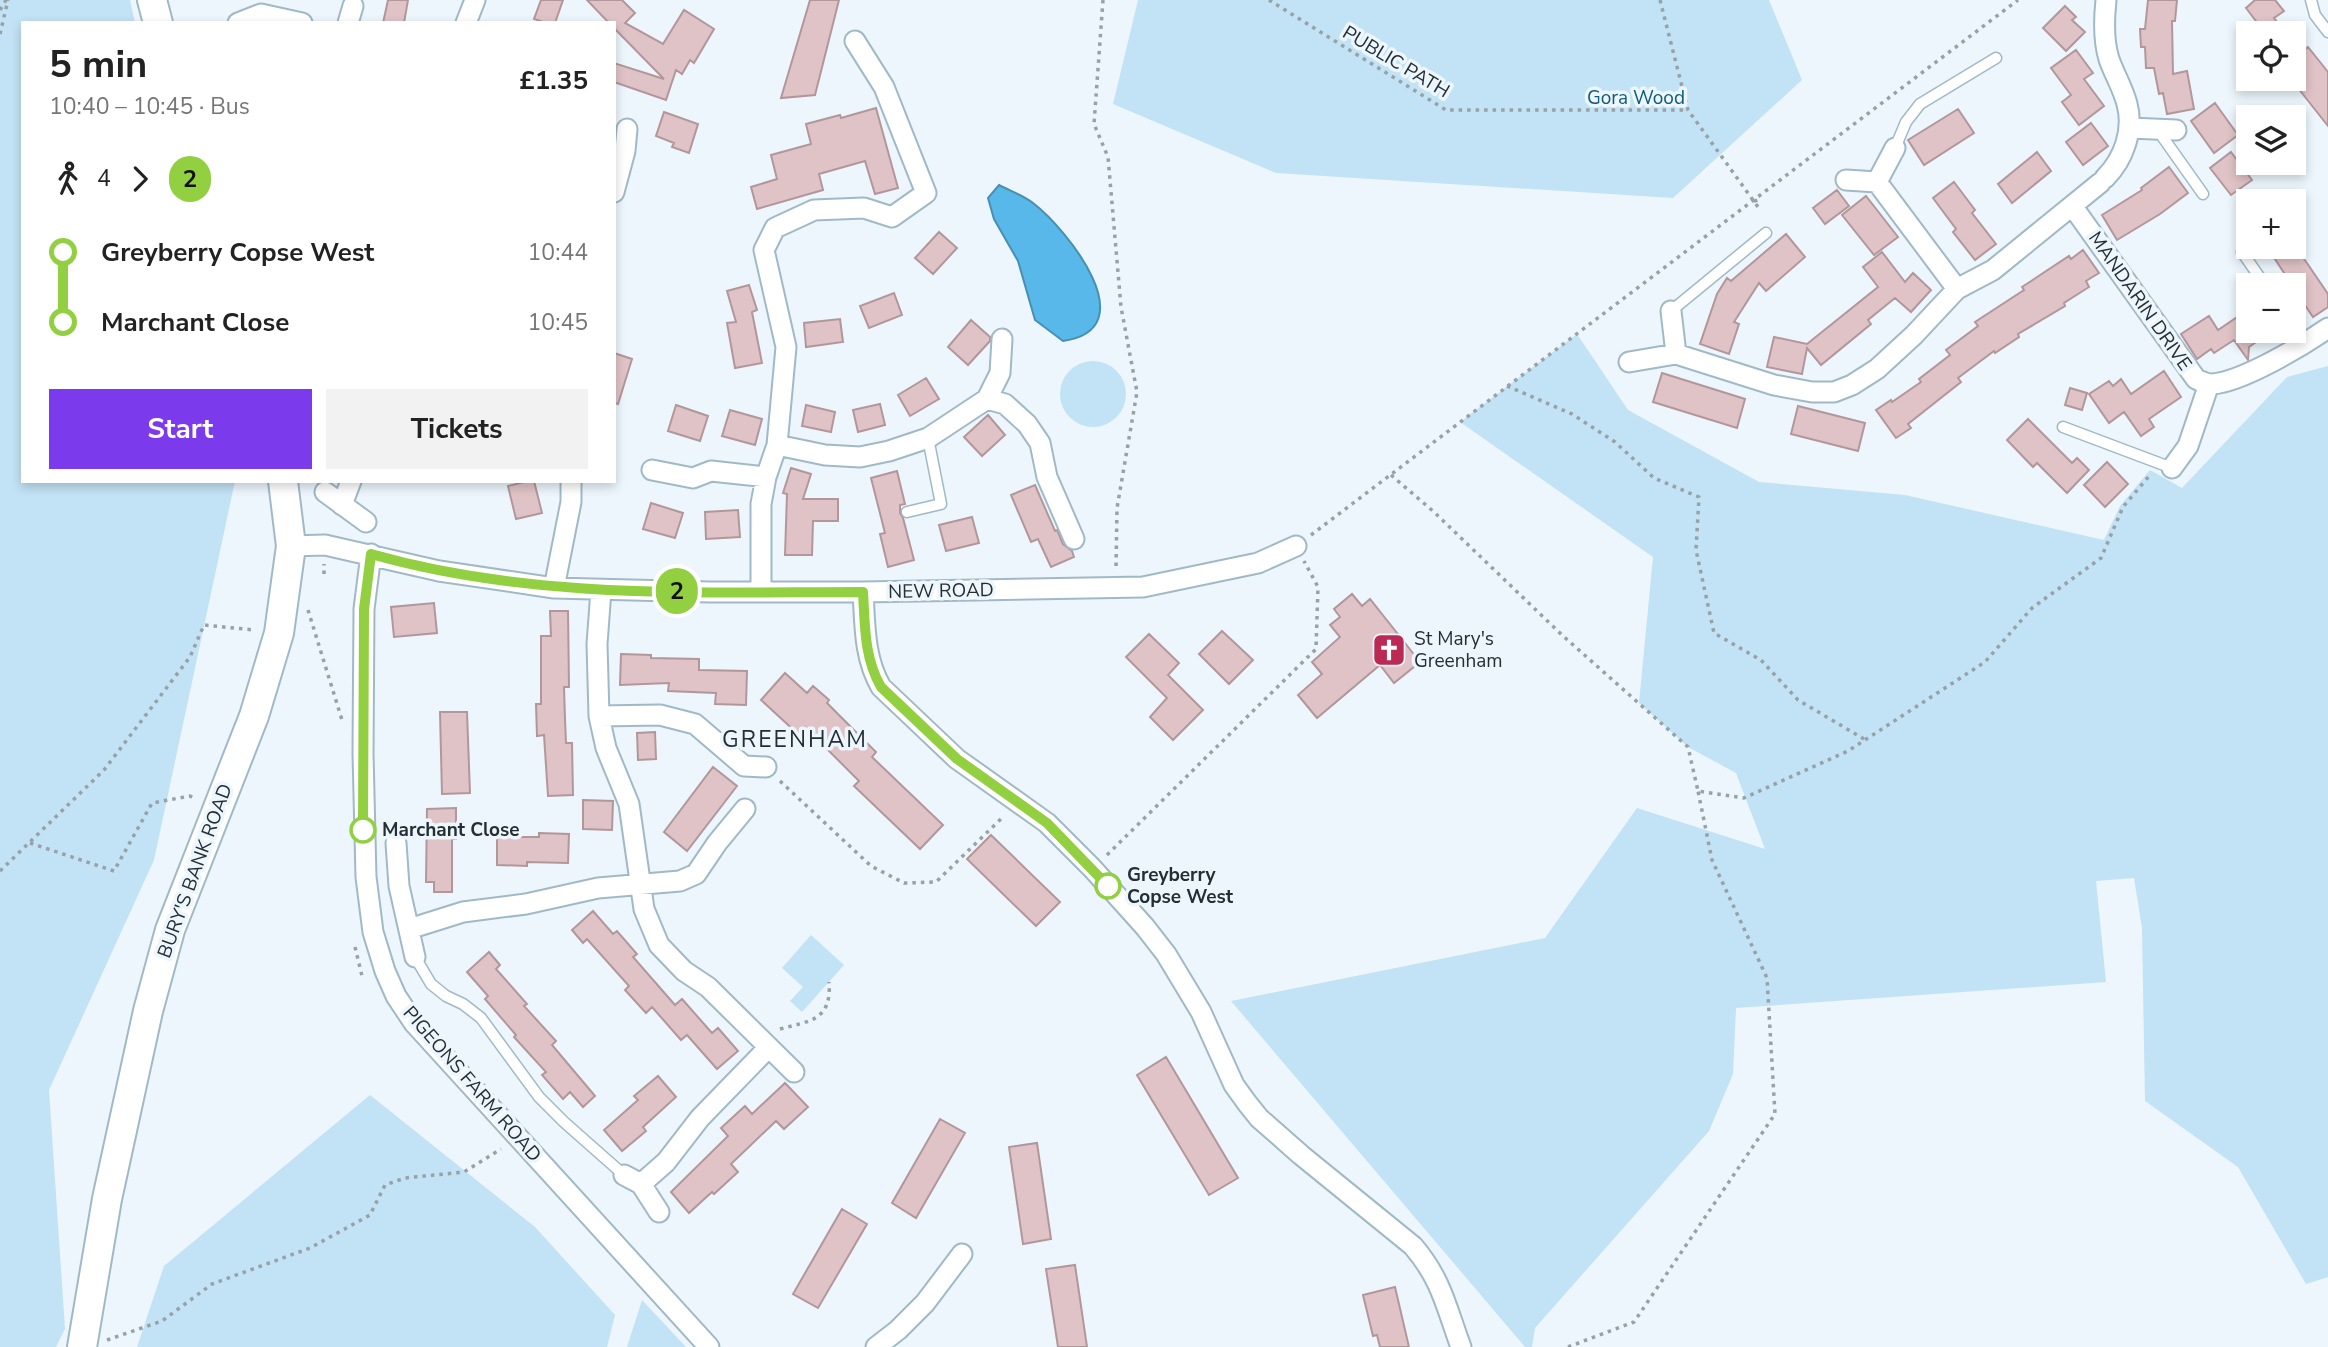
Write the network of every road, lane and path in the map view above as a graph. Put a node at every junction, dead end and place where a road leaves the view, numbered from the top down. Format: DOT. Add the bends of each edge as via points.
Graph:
graph roads {
  1 [pos="7,0"];
  2 [pos="152,0"];
  3 [pos="475,0"];
  4 [pos="1103,0"];
  5 [pos="1269,0"];
  6 [pos="1660,0"];
  7 [pos="2018,0"];
  8 [pos="2106,0"];
  9 [pos="2311,0"];
  10 [pos="0,9"];
  11 [pos="157,21"];
  12 [pos="243,21"];
  13 [pos="293,21"];
  14 [pos="467,21"];
  15 [pos="2328,32"];
  16 [pos="0,34"];
  17 [pos="855,41"];
  18 [pos="1996,58"];
  19 [pos="1688,110"];
  20 [pos="2130,128"];
  21 [pos="627,129"];
  22 [pos="2166,130"];
  23 [pos="1895,148"];
  24 [pos="1846,180"];
  25 [pos="616,182"];
  26 [pos="1877,182"];
  27 [pos="2203,194"];
  28 [pos="1755,199"];
  29 [pos="2073,207"];
  30 [pos="1766,233"];
  31 [pos="1957,289"];
  32 [pos="1671,311"];
  33 [pos="2328,328"];
  34 [pos="2306,335"];
  35 [pos="1002,340"];
  36 [pos="2290,343"];
  37 [pos="1676,354"];
  38 [pos="1629,362"];
  39 [pos="2209,384"];
  40 [pos="1507,386"];
  41 [pos="987,399"];
  42 [pos="2063,427"];
  43 [pos="928,438"];
  44 [pos="777,445"];
  45 [pos="2166,466"];
  46 [pos="652,470"];
  47 [pos="1391,475"];
  48 [pos="766,477"];
  49 [pos="283,483"];
  50 [pos="350,483"];
  51 [pos="571,483"];
  52 [pos="325,492"];
  53 [pos="342,505"];
  54 [pos="907,512"];
  55 [pos="366,522"];
  56 [pos="1074,539"];
  57 [pos="291,546"];
  58 [pos="1296,546"];
  59 [pos="371,554"];
  60 [pos="1117,587"];
  61 [pos="554,588"];
  62 [pos="601,590"];
  63 [pos="761,592"];
  64 [pos="863,592"];
  65 [pos="304,598"];
  66 [pos="252,629"];
  67 [pos="599,716"];
  68 [pos="343,725"];
  69 [pos="1865,740"];
  70 [pos="765,767"];
  71 [pos="1698,791"];
  72 [pos="218,807"];
  73 [pos="745,809"];
  74 [pos="1003,816"];
  75 [pos="30,843"];
  76 [pos="396,843"];
  77 [pos="1102,860"];
  78 [pos="0,872"];
  79 [pos="639,884"];
  80 [pos="409,929"];
  81 [pos="354,939"];
  82 [pos="415,957"];
  83 [pos="362,976"];
  84 [pos="829,982"];
  85 [pos="763,1041"];
  86 [pos="794,1072"];
  87 [pos="517,1138"];
  88 [pos="633,1179"];
  89 [pos="659,1212"];
  90 [pos="962,1254"];
  91 [pos="91,1345"];
  92 [pos="709,1347"];
  93 [pos="876,1347"];
  94 [pos="1461,1347"];
  95 [pos="1568,1347"];
  1 -- 10 [label="path"];
  1 -- 16 [label="path"];
  2 -- 11 [label="street"];
  3 -- 14 [label="street"];
  4 -- 60 [label="path" via="1094,124 1108,157 1121,307 1137,392 1116,508"];
  5 -- 19 [label="path, PUBLIC PATH" via="1446,110"];
  6 -- 19 [label="path"];
  7 -- 28 [label="path"];
  8 -- 20 [label="street" via="2104,40 2127,104"];
  9 -- 15 [label="lane" via="2315,15"];
  12 -- 13 [label="street" via="261,14"];
  17 -- 44 [label="street" via="884,87 926,193 892,217 864,208 814,210 775,228 764,250 786,347"];
  18 -- 23 [label="lane" via="1920,104"];
  19 -- 28 [label="path" via="1758,207"];
  20 -- 22 [label="street"];
  20 -- 29 [label="street" via="2115,169"];
  21 -- 25 [label="street"];
  22 -- 27 [label="lane"];
  23 -- 26 [label="street"];
  24 -- 26 [label="street"];
  26 -- 31 [label="street"];
  28 -- 40 [label="path"];
  29 -- 31 [label="street" via="1993,270"];
  29 -- 39 [label="street, MANDARIN DRIVE" via="2189,372"];
  30 -- 32 [label="lane"];
  31 -- 37 [label="street" via="1877,369 1834,392 1774,385"];
  32 -- 37 [label="street"];
  33 -- 34 [label="street, MANDARIN DRIVE"];
  35 -- 41 [label="street" via="1000,373"];
  36 -- 39 [label="street, MANDARIN DRIVE" via="2233,379"];
  37 -- 38 [label="street"];
  39 -- 45 [label="street" via="2188,446"];
  40 -- 47 [label="path"];
  40 -- 69 [label="path" via="1573,414 1615,442 1654,478 1699,497 1696,550 1714,633 1761,660 1798,700"];
  41 -- 43 [label="street"];
  41 -- 56 [label="street" via="1005,404 1040,443 1046,477"];
  42 -- 45 [label="lane"];
  43 -- 44 [label="street" via="860,457 825,456"];
  43 -- 54 [label="lane" via="942,504"];
  44 -- 48 [label="street"];
  45 -- 69 [label="path" via="2123,507 2101,558 2032,608 1985,662"];
  46 -- 48 [label="street" via="693,478 711,471"];
  47 -- 58 [label="path"];
  47 -- 71 [label="path" via="1688,747"];
  48 -- 63 [label="street" via="761,504"];
  49 -- 57 [label="street, BURY'S BANK ROAD"];
  50 -- 53 [label="street"];
  51 -- 61 [label="street"];
  52 -- 53 [label="street"];
  53 -- 55 [label="street"];
  57 -- 59 [label="street, NEW ROAD" via="325,545"];
  57 -- 72 [label="street, BURY'S BANK ROAD" via="279,633 254,716"];
  58 -- 60 [label="street, NEW ROAD" via="1258,563 1143,587"];
  58 -- 77 [label="path" via="1318,587 1316,649"];
  59 -- 61 [label="street, NEW ROAD" via="439,571"];
  59 -- 87 [label="street, PIGEONS FARM ROAD" via="364,609 363,830 373,932 396,996 414,1023"];
  60 -- 64 [label="street, NEW ROAD"];
  61 -- 62 [label="street, NEW ROAD"];
  62 -- 63 [label="street, NEW ROAD"];
  62 -- 67 [label="street"];
  63 -- 64 [label="street, NEW ROAD"];
  64 -- 94 [label="street" via="867,649 881,687 957,759 1047,823 1145,927 1201,1012 1247,1103 1301,1155 1413,1246 1438,1280"];
  65 -- 68 [label="path"];
  66 -- 75 [label="path" via="204,625 190,657 104,770"];
  67 -- 70 [label="street" via="660,715 695,724 744,766"];
  67 -- 79 [label="street" via="606,748 629,804"];
  69 -- 71 [label="path" via="1744,798"];
  70 -- 74 [label="path" via="871,866 904,883 936,882"];
  71 -- 95 [label="path" via="1712,860 1767,978 1775,1114 1634,1322"];
  72 -- 75 [label="path" via="190,796 152,803 114,871"];
  72 -- 91 [label="street, BURY'S BANK ROAD" via="170,930 148,1011 107,1199"];
  73 -- 79 [label="street" via="696,874 680,881"];
  75 -- 78 [label="path"];
  76 -- 80 [label="street" via="398,886"];
  79 -- 80 [label="street" via="463,912"];
  79 -- 85 [label="street" via="659,944"];
  80 -- 82 [label="street"];
  81 -- 83 [label="path"];
  82 -- 88 [label="lane" via="431,984 481,1018 539,1097"];
  84 -- 85 [label="path" via="828,1001 813,1020"];
  85 -- 86 [label="street"];
  85 -- 88 [label="street" via="666,1162"];
  87 -- 91 [label="path" via="464,1172 405,1178 385,1185 370,1215 310,1248 212,1284 162,1321"];
  87 -- 92 [label="street, PIGEONS FARM ROAD"];
  88 -- 89 [label="street"];
  90 -- 93 [label="street" via="925,1303"];
}
